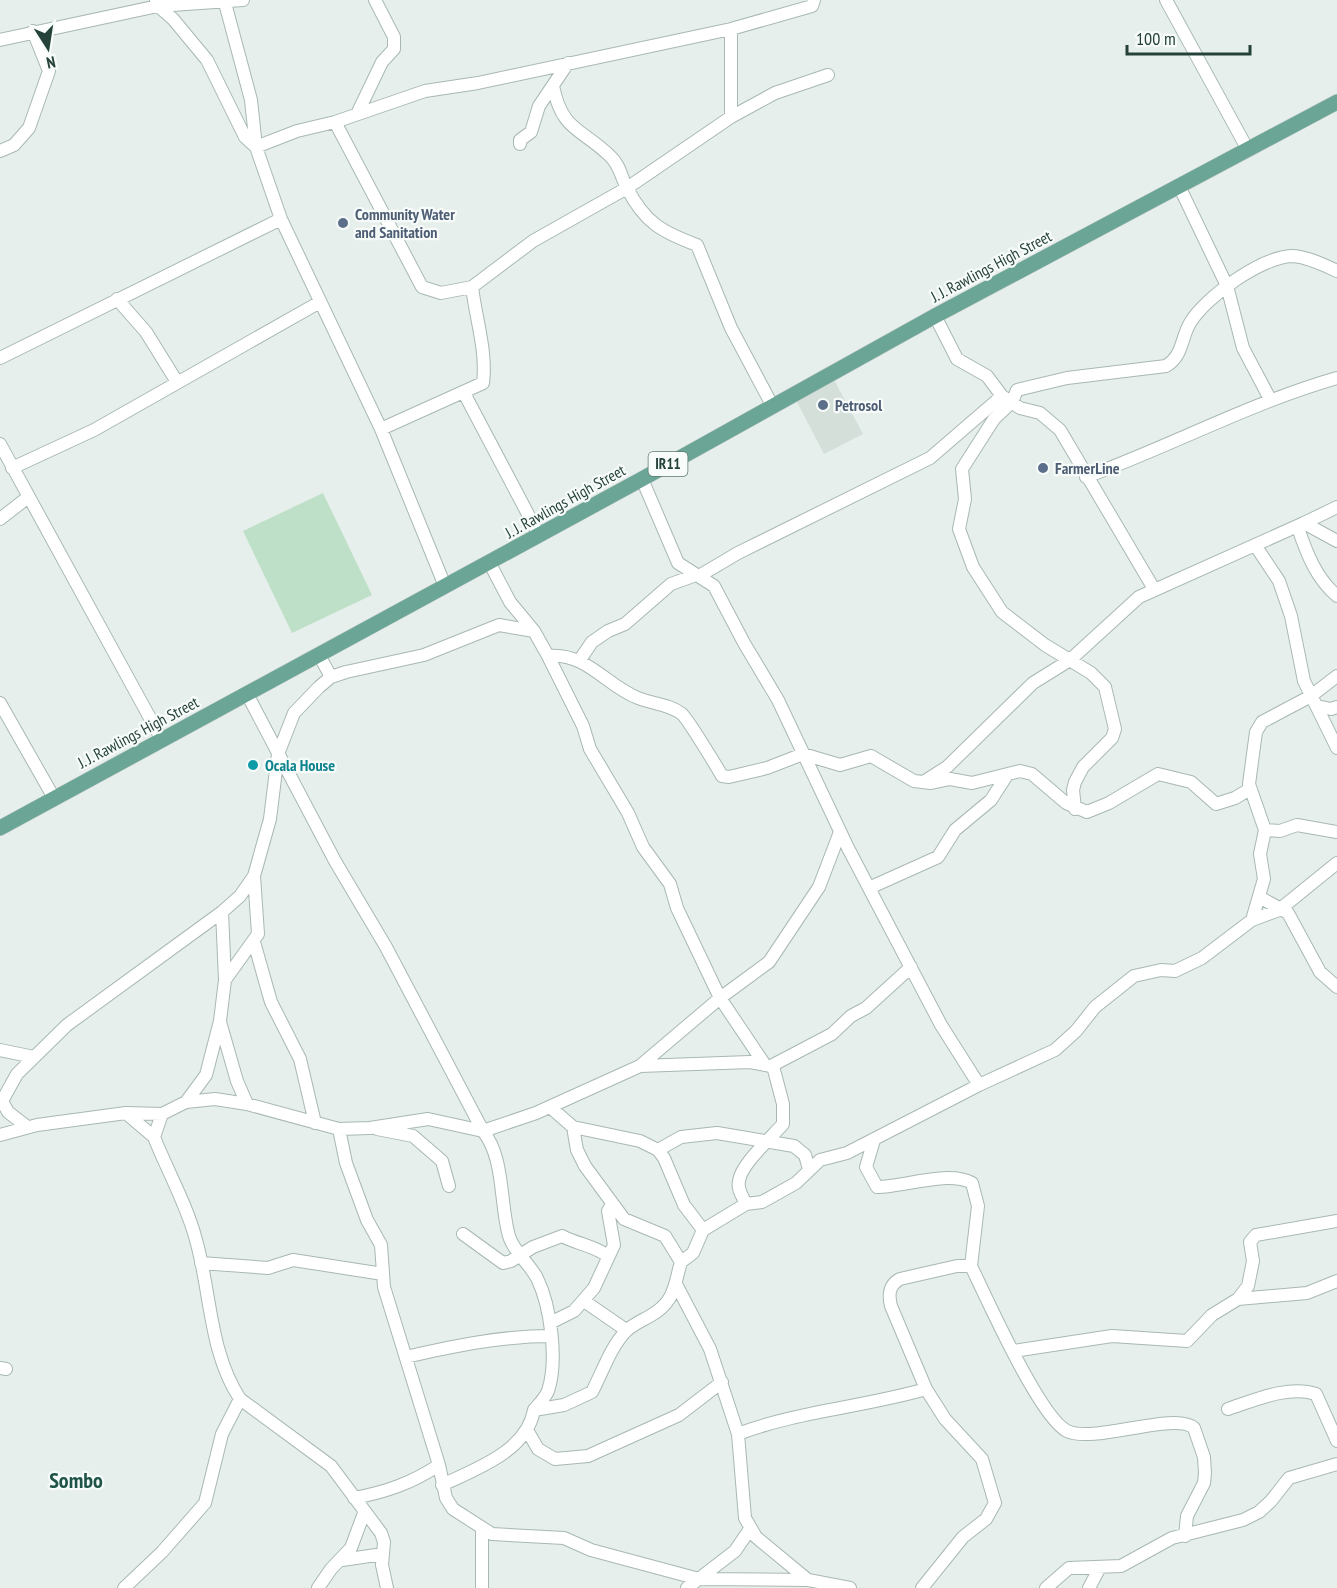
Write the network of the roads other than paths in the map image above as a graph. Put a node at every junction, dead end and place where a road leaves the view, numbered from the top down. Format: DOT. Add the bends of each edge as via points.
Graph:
graph roads {
  1 [pos="243,0"];
  2 [pos="375,0"];
  3 [pos="814,0"];
  4 [pos="1166,0"];
  5 [pos="157,3"];
  6 [pos="225,3"];
  7 [pos="731,29"];
  8 [pos="33,31"];
  9 [pos="0,40"];
  10 [pos="568,63"];
  11 [pos="828,75"];
  12 [pos="553,86"];
  13 [pos="1337,102"];
  14 [pos="539,106"];
  15 [pos="558,109"];
  16 [pos="358,112"];
  17 [pos="731,117"];
  18 [pos="335,122"];
  19 [pos="520,144"];
  20 [pos="256,147"];
  21 [pos="1248,150"];
  22 [pos="0,152"];
  23 [pos="627,188"];
  24 [pos="1180,188"];
  25 [pos="281,219"];
  26 [pos="1337,258"];
  27 [pos="1318,262"];
  28 [pos="1337,271"];
  29 [pos="1227,286"];
  30 [pos="472,287"];
  31 [pos="117,299"];
  32 [pos="320,302"];
  33 [pos="935,316"];
  34 [pos="0,358"];
  35 [pos="1337,378"];
  36 [pos="177,382"];
  37 [pos="464,393"];
  38 [pos="1007,399"];
  39 [pos="1270,399"];
  40 [pos="772,405"];
  41 [pos="381,429"];
  42 [pos="0,444"];
  43 [pos="12,468"];
  44 [pos="1086,477"];
  45 [pos="642,479"];
  46 [pos="27,498"];
  47 [pos="1337,507"];
  48 [pos="0,519"];
  49 [pos="1301,526"];
  50 [pos="539,535"];
  51 [pos="1337,542"];
  52 [pos="1255,545"];
  53 [pos="489,562"];
  54 [pos="698,575"];
  55 [pos="446,586"];
  56 [pos="1154,589"];
  57 [pos="1337,596"];
  58 [pos="534,631"];
  59 [pos="319,655"];
  60 [pos="548,656"];
  61 [pos="1070,660"];
  62 [pos="579,661"];
  63 [pos="1337,675"];
  64 [pos="332,677"];
  65 [pos="247,694"];
  66 [pos="1314,701"];
  67 [pos="0,703"];
  68 [pos="1337,707"];
  69 [pos="162,740"];
  70 [pos="1337,748"];
  71 [pos="278,754"];
  72 [pos="803,754"];
  73 [pos="1007,775"];
  74 [pos="924,782"];
  75 [pos="1250,789"];
  76 [pos="1073,790"];
  77 [pos="1058,795"];
  78 [pos="54,798"];
  79 [pos="1075,808"];
  80 [pos="0,828"];
  81 [pos="1265,830"];
  82 [pos="840,832"];
  83 [pos="1337,832"];
  84 [pos="1337,863"];
  85 [pos="254,876"];
  86 [pos="869,888"];
  87 [pos="1259,897"];
  88 [pos="1280,910"];
  89 [pos="222,912"];
  90 [pos="1252,920"];
  91 [pos="254,942"];
  92 [pos="911,967"];
  93 [pos="225,980"];
  94 [pos="1337,987"];
  95 [pos="720,998"];
  96 [pos="220,1021"];
  97 [pos="0,1050"];
  98 [pos="34,1057"];
  99 [pos="640,1066"];
  100 [pos="768,1066"];
  101 [pos="979,1085"];
  102 [pos="186,1102"];
  103 [pos="247,1104"];
  104 [pos="550,1107"];
  105 [pos="126,1113"];
  106 [pos="162,1114"];
  107 [pos="411,1120"];
  108 [pos="315,1123"];
  109 [pos="26,1126"];
  110 [pos="573,1127"];
  111 [pos="370,1128"];
  112 [pos="339,1129"];
  113 [pos="483,1131"];
  114 [pos="0,1135"];
  115 [pos="413,1136"];
  116 [pos="153,1137"];
  117 [pos="874,1140"];
  118 [pos="769,1141"];
  119 [pos="658,1150"];
  120 [pos="840,1155"];
  121 [pos="866,1167"];
  122 [pos="809,1169"];
  123 [pos="449,1186"];
  124 [pos="612,1203"];
  125 [pos="746,1204"];
  126 [pos="1337,1221"];
  127 [pos="703,1230"];
  128 [pos="463,1234"];
  129 [pos="522,1254"];
  130 [pos="608,1256"];
  131 [pos="681,1262"];
  132 [pos="201,1263"];
  133 [pos="970,1266"];
  134 [pos="383,1274"];
  135 [pos="1337,1281"];
  136 [pos="677,1286"];
  137 [pos="1238,1299"];
  138 [pos="584,1301"];
  139 [pos="668,1301"];
  140 [pos="688,1308"];
  141 [pos="550,1330"];
  142 [pos="626,1330"];
  143 [pos="1014,1351"];
  144 [pos="406,1357"];
  145 [pos="722,1382"];
  146 [pos="926,1389"];
  147 [pos="240,1399"];
  148 [pos="1228,1409"];
  149 [pos="534,1410"];
  150 [pos="527,1430"];
  151 [pos="738,1434"];
  152 [pos="1337,1441"];
  153 [pos="1337,1464"];
  154 [pos="439,1465"];
  155 [pos="442,1485"];
  156 [pos="354,1498"];
  157 [pos="364,1513"];
  158 [pos="482,1528"];
  159 [pos="750,1529"];
  160 [pos="1185,1536"];
  161 [pos="383,1554"];
  162 [pos="342,1560"];
  163 [pos="1100,1567"];
  164 [pos="699,1579"];
  165 [pos="808,1580"];
  166 [pos="124,1588"];
  167 [pos="318,1588"];
  168 [pos="387,1588"];
  169 [pos="482,1588"];
  170 [pos="687,1588"];
  171 [pos="850,1588"];
  172 [pos="922,1588"];
  173 [pos="1046,1588"];
  174 [pos="1089,1588"];
  1 -- 6 [label="street"];
  2 -- 16 [label="street" via="393,37 394,49 382,62"];
  3 -- 7 [label="street" via="812,6"];
  4 -- 21 [label="street"];
  5 -- 6 [label="street"];
  5 -- 8 [label="street"];
  5 -- 20 [label="street" via="207,60 245,137"];
  6 -- 20 [label="street" via="251,100"];
  7 -- 10 [label="street"];
  7 -- 17 [label="street"];
  8 -- 9 [label="street"];
  8 -- 22 [label="street" via="49,71 29,128 14,145"];
  10 -- 12 [label="street"];
  10 -- 16 [label="street" via="426,91"];
  11 -- 17 [label="street" via="775,93"];
  12 -- 14 [label="street"];
  12 -- 15 [label="street"];
  13 -- 21 [label="main road, J. J. Rawlings High Street / IR11"];
  14 -- 15 [label="street"];
  14 -- 19 [label="street" via="531,132"];
  15 -- 23 [label="street" via="569,123 610,156 620,168"];
  16 -- 18 [label="street"];
  17 -- 23 [label="street"];
  18 -- 20 [label="street"];
  18 -- 30 [label="street" via="422,287 441,293"];
  20 -- 25 [label="street"];
  21 -- 24 [label="main road, J. J. Rawlings High Street / IR11"];
  23 -- 30 [label="street" via="533,241"];
  23 -- 40 [label="street" via="663,232 697,245 731,328"];
  24 -- 29 [label="street"];
  24 -- 33 [label="main road, J. J. Rawlings High Street / IR11"];
  25 -- 31 [label="street"];
  25 -- 32 [label="street"];
  26 -- 27 [label="street"];
  27 -- 28 [label="street"];
  27 -- 29 [label="street" via="1293,256 1270,261"];
  29 -- 38 [label="street" via="1190,322 1175,361 1166,366 1025,386"];
  29 -- 39 [label="street" via="1243,348"];
  30 -- 37 [label="street" via="486,360 483,383"];
  31 -- 34 [label="street"];
  31 -- 36 [label="street" via="146,332"];
  32 -- 36 [label="street"];
  32 -- 41 [label="street"];
  33 -- 38 [label="street" via="957,359 987,376"];
  33 -- 40 [label="main road, J. J. Rawlings High Street / IR11"];
  35 -- 39 [label="street"];
  36 -- 43 [label="street" via="94,430"];
  37 -- 41 [label="street"];
  37 -- 50 [label="street"];
  38 -- 44 [label="street" via="1020,408 1040,413 1060,430"];
  38 -- 54 [label="street" via="930,458"];
  38 -- 61 [label="street" via="962,469 966,489 961,536 985,590 1002,612"];
  39 -- 44 [label="street" via="1157,451"];
  40 -- 45 [label="main road, J. J. Rawlings High Street / IR11"];
  41 -- 55 [label="street"];
  42 -- 43 [label="street"];
  43 -- 46 [label="street"];
  44 -- 56 [label="street"];
  45 -- 50 [label="main road, J. J. Rawlings High Street / IR11"];
  45 -- 54 [label="street" via="672,554 678,563"];
  46 -- 48 [label="street"];
  46 -- 69 [label="street"];
  47 -- 49 [label="street"];
  49 -- 51 [label="street"];
  49 -- 52 [label="street"];
  49 -- 57 [label="street" via="1308,556"];
  50 -- 53 [label="main road, J. J. Rawlings High Street / IR11"];
  52 -- 56 [label="street"];
  52 -- 66 [label="street" via="1280,581 1297,655"];
  53 -- 55 [label="main road, J. J. Rawlings High Street / IR11"];
  53 -- 58 [label="street" via="510,602"];
  54 -- 62 [label="street" via="671,584 625,624 592,642"];
  54 -- 72 [label="street" via="714,586 722,599"];
  55 -- 59 [label="main road, J. J. Rawlings High Street / IR11"];
  56 -- 61 [label="street" via="1139,597"];
  58 -- 60 [label="street"];
  58 -- 64 [label="street" via="499,625 424,655"];
  59 -- 64 [label="street"];
  59 -- 65 [label="main road, J. J. Rawlings High Street / IR11"];
  60 -- 62 [label="street"];
  60 -- 95 [label="street" via="583,726 590,749 643,847 670,884 677,908"];
  61 -- 74 [label="street" via="1033,683 947,767"];
  61 -- 76 [label="street" via="1105,687 1115,729 1112,738 1083,767"];
  62 -- 72 [label="street" via="638,698 683,714 722,776 767,768"];
  63 -- 66 [label="street"];
  64 -- 71 [label="street" via="294,713"];
  65 -- 69 [label="main road, J. J. Rawlings High Street / IR11"];
  65 -- 71 [label="street"];
  66 -- 68 [label="street" via="1331,709"];
  66 -- 70 [label="street"];
  66 -- 75 [label="street" via="1258,727"];
  67 -- 78 [label="street"];
  69 -- 78 [label="main road, J. J. Rawlings High Street / IR11"];
  71 -- 85 [label="street" via="270,819"];
  71 -- 113 [label="street"];
  72 -- 74 [label="street" via="840,765 876,757 914,781"];
  72 -- 82 [label="street"];
  73 -- 74 [label="street" via="972,783 950,779"];
  73 -- 77 [label="street" via="1020,771 1032,774"];
  73 -- 86 [label="street" via="991,800 958,826 938,857"];
  75 -- 79 [label="street" via="1216,804 1191,782 1158,774 1096,809 1087,812"];
  75 -- 81 [label="street"];
  76 -- 77 [label="street"];
  76 -- 79 [label="street"];
  77 -- 79 [label="street"];
  78 -- 80 [label="main road, J. J. Rawlings High Street / IR11"];
  81 -- 83 [label="street" via="1280,831 1297,825"];
  81 -- 87 [label="street" via="1260,854 1264,879"];
  82 -- 86 [label="street"];
  82 -- 95 [label="street" via="819,887 769,962"];
  84 -- 88 [label="street"];
  85 -- 89 [label="street"];
  85 -- 91 [label="street" via="258,925"];
  86 -- 92 [label="street"];
  87 -- 88 [label="street"];
  87 -- 90 [label="street"];
  88 -- 90 [label="street"];
  88 -- 94 [label="street" via="1292,919 1320,972"];
  89 -- 93 [label="street"];
  89 -- 98 [label="street" via="67,1025"];
  90 -- 101 [label="street" via="1185,967 1134,976 1095,1006 1055,1050"];
  91 -- 93 [label="street"];
  91 -- 108 [label="street" via="271,1002 300,1059"];
  92 -- 100 [label="street" via="832,1034"];
  92 -- 101 [label="street"];
  93 -- 96 [label="street"];
  95 -- 99 [label="street"];
  95 -- 100 [label="street"];
  96 -- 102 [label="street" via="206,1075"];
  96 -- 103 [label="street"];
  97 -- 98 [label="street"];
  98 -- 109 [label="street" via="17,1074 2,1101 8,1112"];
  99 -- 100 [label="street" via="750,1062"];
  99 -- 104 [label="street"];
  100 -- 118 [label="street" via="783,1104 783,1124"];
  101 -- 117 [label="street"];
  102 -- 103 [label="street" via="215,1099"];
  102 -- 106 [label="street"];
  103 -- 108 [label="street"];
  104 -- 110 [label="street"];
  104 -- 113 [label="street"];
  105 -- 106 [label="street"];
  105 -- 109 [label="street"];
  105 -- 116 [label="street"];
  106 -- 116 [label="street"];
  107 -- 111 [label="street"];
  107 -- 113 [label="street" via="428,1119"];
  107 -- 115 [label="street"];
  108 -- 112 [label="street"];
  109 -- 114 [label="street"];
  110 -- 119 [label="street" via="640,1141"];
  110 -- 124 [label="street" via="577,1150"];
  111 -- 112 [label="street"];
  111 -- 115 [label="street"];
  112 -- 134 [label="street" via="366,1220 381,1245"];
  113 -- 129 [label="street" via="493,1144 508,1234"];
  115 -- 123 [label="street" via="442,1161"];
  116 -- 132 [label="street" via="196,1238"];
  117 -- 120 [label="street"];
  117 -- 121 [label="street"];
  118 -- 119 [label="street" via="717,1133 692,1134"];
  118 -- 122 [label="street" via="794,1146 805,1155"];
  118 -- 125 [label="street" via="744,1167 738,1182"];
  119 -- 127 [label="street" via="684,1206"];
  120 -- 121 [label="street" via="852,1156"];
  120 -- 122 [label="street" via="820,1160"];
  121 -- 133 [label="street" via="877,1187 942,1180 966,1179 972,1183 978,1206"];
  122 -- 125 [label="street" via="796,1184 762,1202"];
  124 -- 130 [label="street" via="609,1213 614,1245"];
  124 -- 131 [label="street" via="624,1219 665,1236"];
  125 -- 127 [label="street"];
  126 -- 137 [label="street" via="1256,1235 1250,1242 1253,1261 1248,1286"];
  127 -- 131 [label="street" via="693,1253"];
  128 -- 129 [label="street" via="503,1263"];
  129 -- 130 [label="street" via="562,1236"];
  129 -- 141 [label="street" via="537,1279"];
  130 -- 138 [label="street"];
  131 -- 136 [label="street"];
  132 -- 134 [label="street" via="268,1268 293,1260"];
  132 -- 147 [label="street" via="210,1318"];
  133 -- 143 [label="street"];
  133 -- 146 [label="street" via="900,1279 889,1292 891,1306"];
  134 -- 144 [label="street"];
  135 -- 137 [label="street" via="1307,1293"];
  136 -- 139 [label="street"];
  136 -- 140 [label="street"];
  137 -- 143 [label="street" via="1212,1315 1187,1341 1112,1336"];
  138 -- 141 [label="street"];
  138 -- 142 [label="street"];
  139 -- 140 [label="street"];
  139 -- 142 [label="street"];
  140 -- 145 [label="street"];
  141 -- 144 [label="street"];
  141 -- 149 [label="street" via="550,1382 547,1394"];
  142 -- 149 [label="street" via="609,1354 592,1392 564,1406"];
  143 -- 160 [label="street" via="1049,1416 1066,1431 1079,1436 1145,1426 1185,1424 1194,1428 1205,1473 1204,1484 1186,1516"];
  144 -- 154 [label="street"];
  145 -- 150 [label="street" via="679,1415 588,1456 555,1459 538,1449"];
  145 -- 151 [label="street"];
  146 -- 151 [label="street" via="767,1423"];
  146 -- 172 [label="street" via="945,1419 982,1459 995,1503 986,1519 963,1537"];
  147 -- 156 [label="street" via="324,1460"];
  147 -- 166 [label="street" via="222,1434 205,1503"];
  148 -- 152 [label="street" via="1303,1389 1316,1394"];
  149 -- 150 [label="street"];
  150 -- 155 [label="street" via="486,1464"];
  151 -- 159 [label="street" via="745,1518"];
  153 -- 160 [label="street" via="1289,1478 1270,1501 1243,1520"];
  154 -- 155 [label="street"];
  154 -- 156 [label="street" via="388,1491"];
  155 -- 158 [label="street" via="453,1509"];
  156 -- 157 [label="street"];
  157 -- 161 [label="street" via="381,1533"];
  157 -- 162 [label="street" via="351,1548"];
  158 -- 164 [label="street" via="492,1534 515,1537 564,1538 591,1550"];
  158 -- 169 [label="street"];
  159 -- 164 [label="street" via="735,1551"];
  159 -- 165 [label="street"];
  160 -- 163 [label="street" via="1172,1538 1120,1566"];
  161 -- 162 [label="street"];
  161 -- 168 [label="street" via="381,1565"];
  162 -- 167 [label="street"];
  163 -- 173 [label="street" via="1069,1568"];
  163 -- 174 [label="street"];
  164 -- 165 [label="street"];
  164 -- 170 [label="street"];
  165 -- 171 [label="street"];
}
